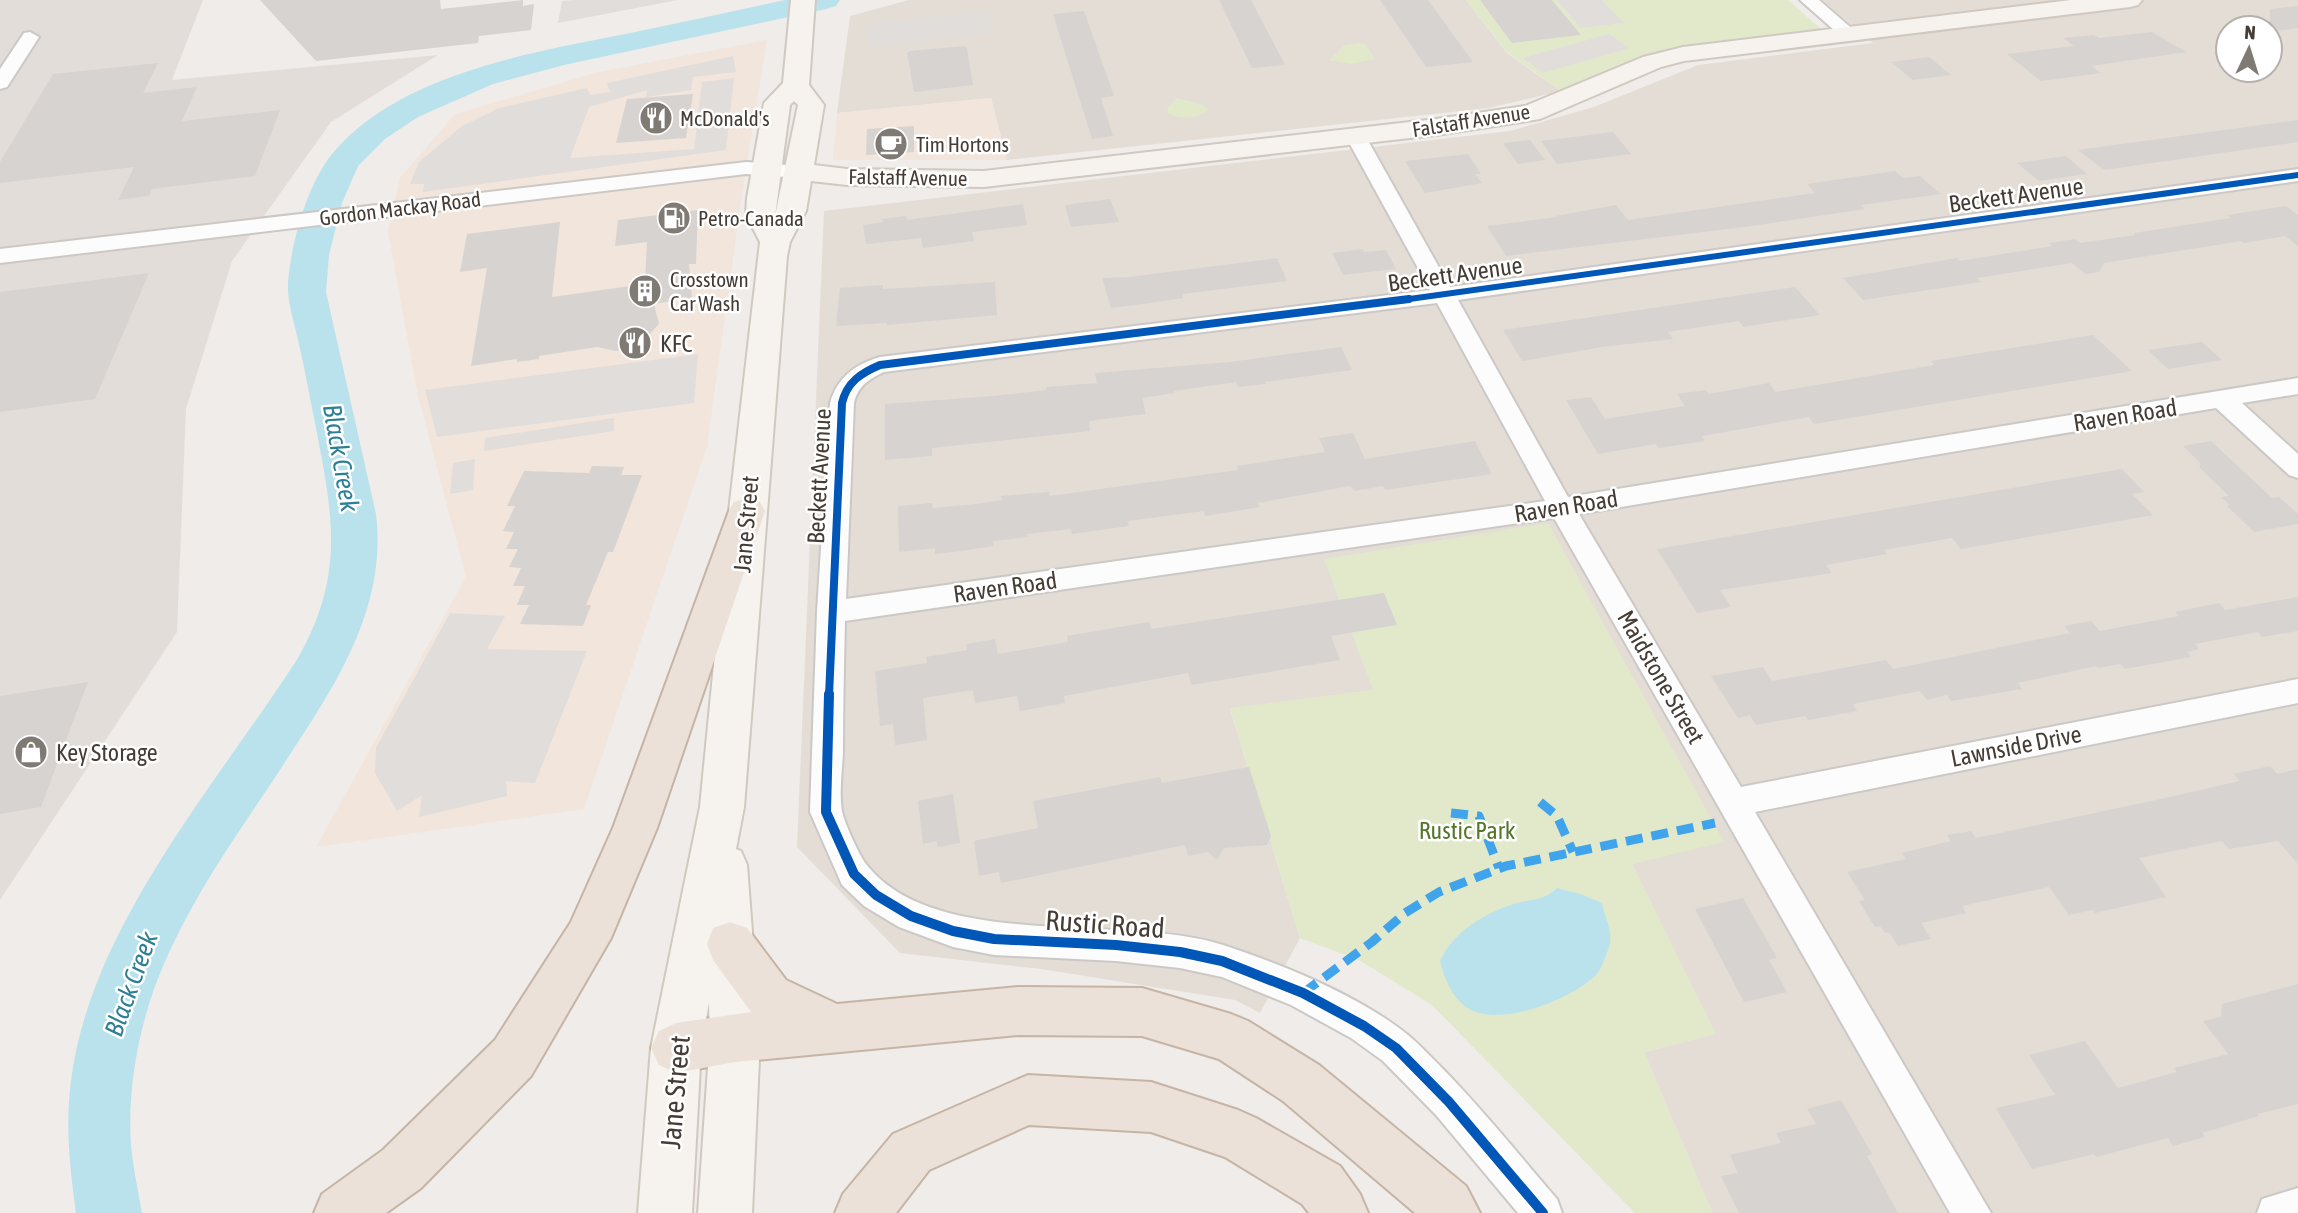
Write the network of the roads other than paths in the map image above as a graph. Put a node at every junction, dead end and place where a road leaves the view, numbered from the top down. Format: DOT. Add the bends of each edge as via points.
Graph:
graph roads {
  1 [pos="1809,0"];
  2 [pos="2130,0"];
  3 [pos="803,9"];
  4 [pos="1848,33"];
  5 [pos="30,37"];
  6 [pos="0,82"];
  7 [pos="796,85"];
  8 [pos="1356,137"];
  9 [pos="765,170"];
  10 [pos="801,172"];
  11 [pos="2298,175"];
  12 [pos="916,179"];
  13 [pos="775,242"];
  14 [pos="0,256"];
  15 [pos="1445,295"];
  16 [pos="2298,386"];
  17 [pos="2222,399"];
  18 [pos="2298,469"];
  19 [pos="1561,507"];
  20 [pos="747,511"];
  21 [pos="831,612"];
  22 [pos="2298,691"];
  23 [pos="1735,802"];
  24 [pos="722,807"];
  25 [pos="730,944"];
  26 [pos="835,1028"];
  27 [pos="735,1038"];
  28 [pos="676,1048"];
  29 [pos="2298,1207"];
  30 [pos="341,1213"];
  31 [pos="665,1213"];
  32 [pos="725,1213"];
  33 [pos="862,1213"];
  34 [pos="1341,1213"];
  35 [pos="1453,1213"];
  36 [pos="1543,1213"];
  37 [pos="1972,1213"];
  38 [pos="2276,1213"];
  1 -- 4 [label="street"];
  2 -- 4 [label="main road, Falstaff Avenue"];
  3 -- 7 [label="main road"];
  4 -- 8 [label="main road, Falstaff Avenue" via="1683,54 1652,62 1531,113"];
  5 -- 6 [label="street"];
  7 -- 9 [label="main road" via="777,103"];
  7 -- 10 [label="main road, Jane Street" via="811,105"];
  8 -- 12 [label="main road, Falstaff Avenue" via="984,179"];
  8 -- 15 [label="street, Maidstone Street"];
  9 -- 10 [label="street, Gordon Mackay Road"];
  9 -- 13 [label="main road" via="760,215"];
  9 -- 14 [label="street, Gordon Mackay Road" via="746,168"];
  10 -- 12 [label="main road, Falstaff Avenue"];
  10 -- 13 [label="main road, Jane Street" via="792,211"];
  11 -- 15 [label="street, Beckett Avenue"];
  12 -- 13 [label="main road" via="823,197 805,209"];
  13 -- 20 [label="main road, Jane Street"];
  15 -- 19 [label="street, Maidstone Street"];
  15 -- 21 [label="street, Beckett Avenue" via="880,365 864,372 844,391 842,403"];
  16 -- 17 [label="street, Raven Road"];
  17 -- 18 [label="street"];
  17 -- 19 [label="street, Raven Road"];
  19 -- 21 [label="street, Raven Road"];
  19 -- 23 [label="street, Maidstone Street"];
  20 -- 24 [label="main road, Jane Street"];
  20 -- 30 [label="highway" via="635,828 588,938 513,1058 402,1169"];
  21 -- 36 [label="street, Rustic Road" via="826,812 854,874 876,895 911,916 953,931 994,939 1180,952 1222,961 1303,993 1396,1048 1449,1102"];
  22 -- 23 [label="street, Lawnside Drive"];
  23 -- 37 [label="street, Maidstone Street"];
  24 -- 25 [label="main road, Jane Street"];
  24 -- 28 [label="main road, Jane Street"];
  25 -- 26 [label="highway" via="769,997"];
  25 -- 27 [label="main road, Jane Street"];
  26 -- 27 [label="highway"];
  26 -- 35 [label="highway" via="1018,1011 1142,1012 1231,1038 1301,1083"];
  27 -- 28 [label="highway"];
  27 -- 32 [label="main road, Jane Street"];
  28 -- 31 [label="main road, Jane Street"];
  29 -- 38 [label="street"];
  33 -- 34 [label="highway" via="911,1152 1028,1100 1151,1107 1238,1136 1321,1185"];
}
